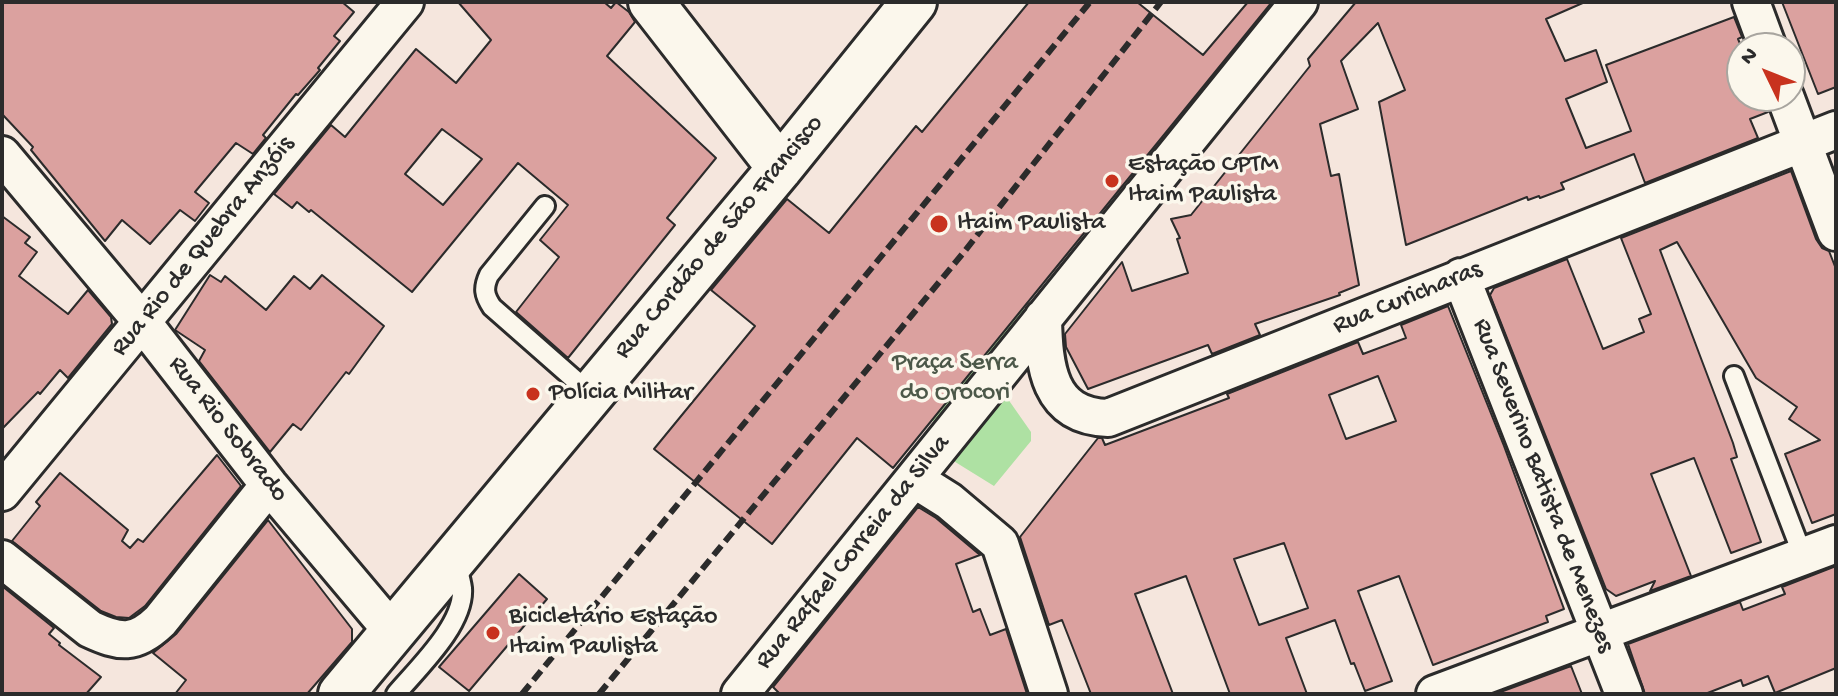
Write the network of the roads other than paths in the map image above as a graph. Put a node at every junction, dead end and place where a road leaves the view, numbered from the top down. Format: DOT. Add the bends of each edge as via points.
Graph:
graph roads {
  1 [pos="405,2"];
  2 [pos="651,2"];
  3 [pos="914,2"];
  4 [pos="1299,2"];
  5 [pos="1751,2"];
  6 [pos="1762,32"];
  7 [pos="1791,112"];
  8 [pos="1836,130"];
  9 [pos="1802,144"];
  10 [pos="2,155"];
  11 [pos="780,168"];
  12 [pos="545,206"];
  13 [pos="1836,232"];
  14 [pos="1461,277"];
  15 [pos="1043,318"];
  16 [pos="143,323"];
  17 [pos="1734,376"];
  18 [pos="591,394"];
  19 [pos="914,479"];
  20 [pos="269,485"];
  21 [pos="2,492"];
  22 [pos="1836,544"];
  23 [pos="455,556"];
  24 [pos="1803,556"];
  25 [pos="2,559"];
  26 [pos="392,631"];
  27 [pos="1598,633"];
  28 [pos="341,694"];
  29 [pos="396,694"];
  30 [pos="740,694"];
  31 [pos="1049,694"];
  32 [pos="1435,694"];
  33 [pos="1624,694"];
  1 -- 16 [label="street, Rua Rio de Quebra Anzóis"];
  2 -- 11 [label="street"];
  3 -- 11 [label="street, Rua Cordão de São Francisco"];
  4 -- 15 [label="street, Rua Rafael Correia da Silva"];
  5 -- 6 [label="street"];
  7 -- 9 [label="street"];
  8 -- 9 [label="street, Rua Curicharas"];
  9 -- 13 [label="street"];
  9 -- 14 [label="street, Rua Curicharas"];
  10 -- 16 [label="street, Rua Rio Sobrado"];
  11 -- 18 [label="street, Rua Cordão de São Francisco"];
  12 -- 18 [label="lane" via="489,275 486,298"];
  14 -- 15 [label="street, Rua Curicharas" via="1108,418 1074,410 1060,398 1046,363"];
  14 -- 27 [label="street, Rua Severino Batista de Menezes"];
  15 -- 19 [label="street, Rua Rafael Correia da Silva"];
  16 -- 20 [label="street, Rua Rio Sobrado"];
  16 -- 21 [label="street, Rua Rio de Quebra Anzóis"];
  17 -- 24 [label="lane"];
  18 -- 23 [label="street, Rua Cordão de São Francisco"];
  19 -- 30 [label="street, Rua Rafael Correia da Silva"];
  19 -- 31 [label="street" via="1000,544"];
  20 -- 25 [label="street" via="160,621 130,641 90,629"];
  20 -- 26 [label="street, Rua Rio Sobrado"];
  22 -- 24 [label="street"];
  23 -- 26 [label="street, Rua Cordão de São Francisco"];
  23 -- 29 [label="lane" via="462,590 452,626"];
  24 -- 27 [label="street"];
  26 -- 28 [label="street, Rua Cordão de São Francisco"];
  27 -- 32 [label="street"];
  27 -- 33 [label="street, Rua Severino Batista de Menezes"];
}
